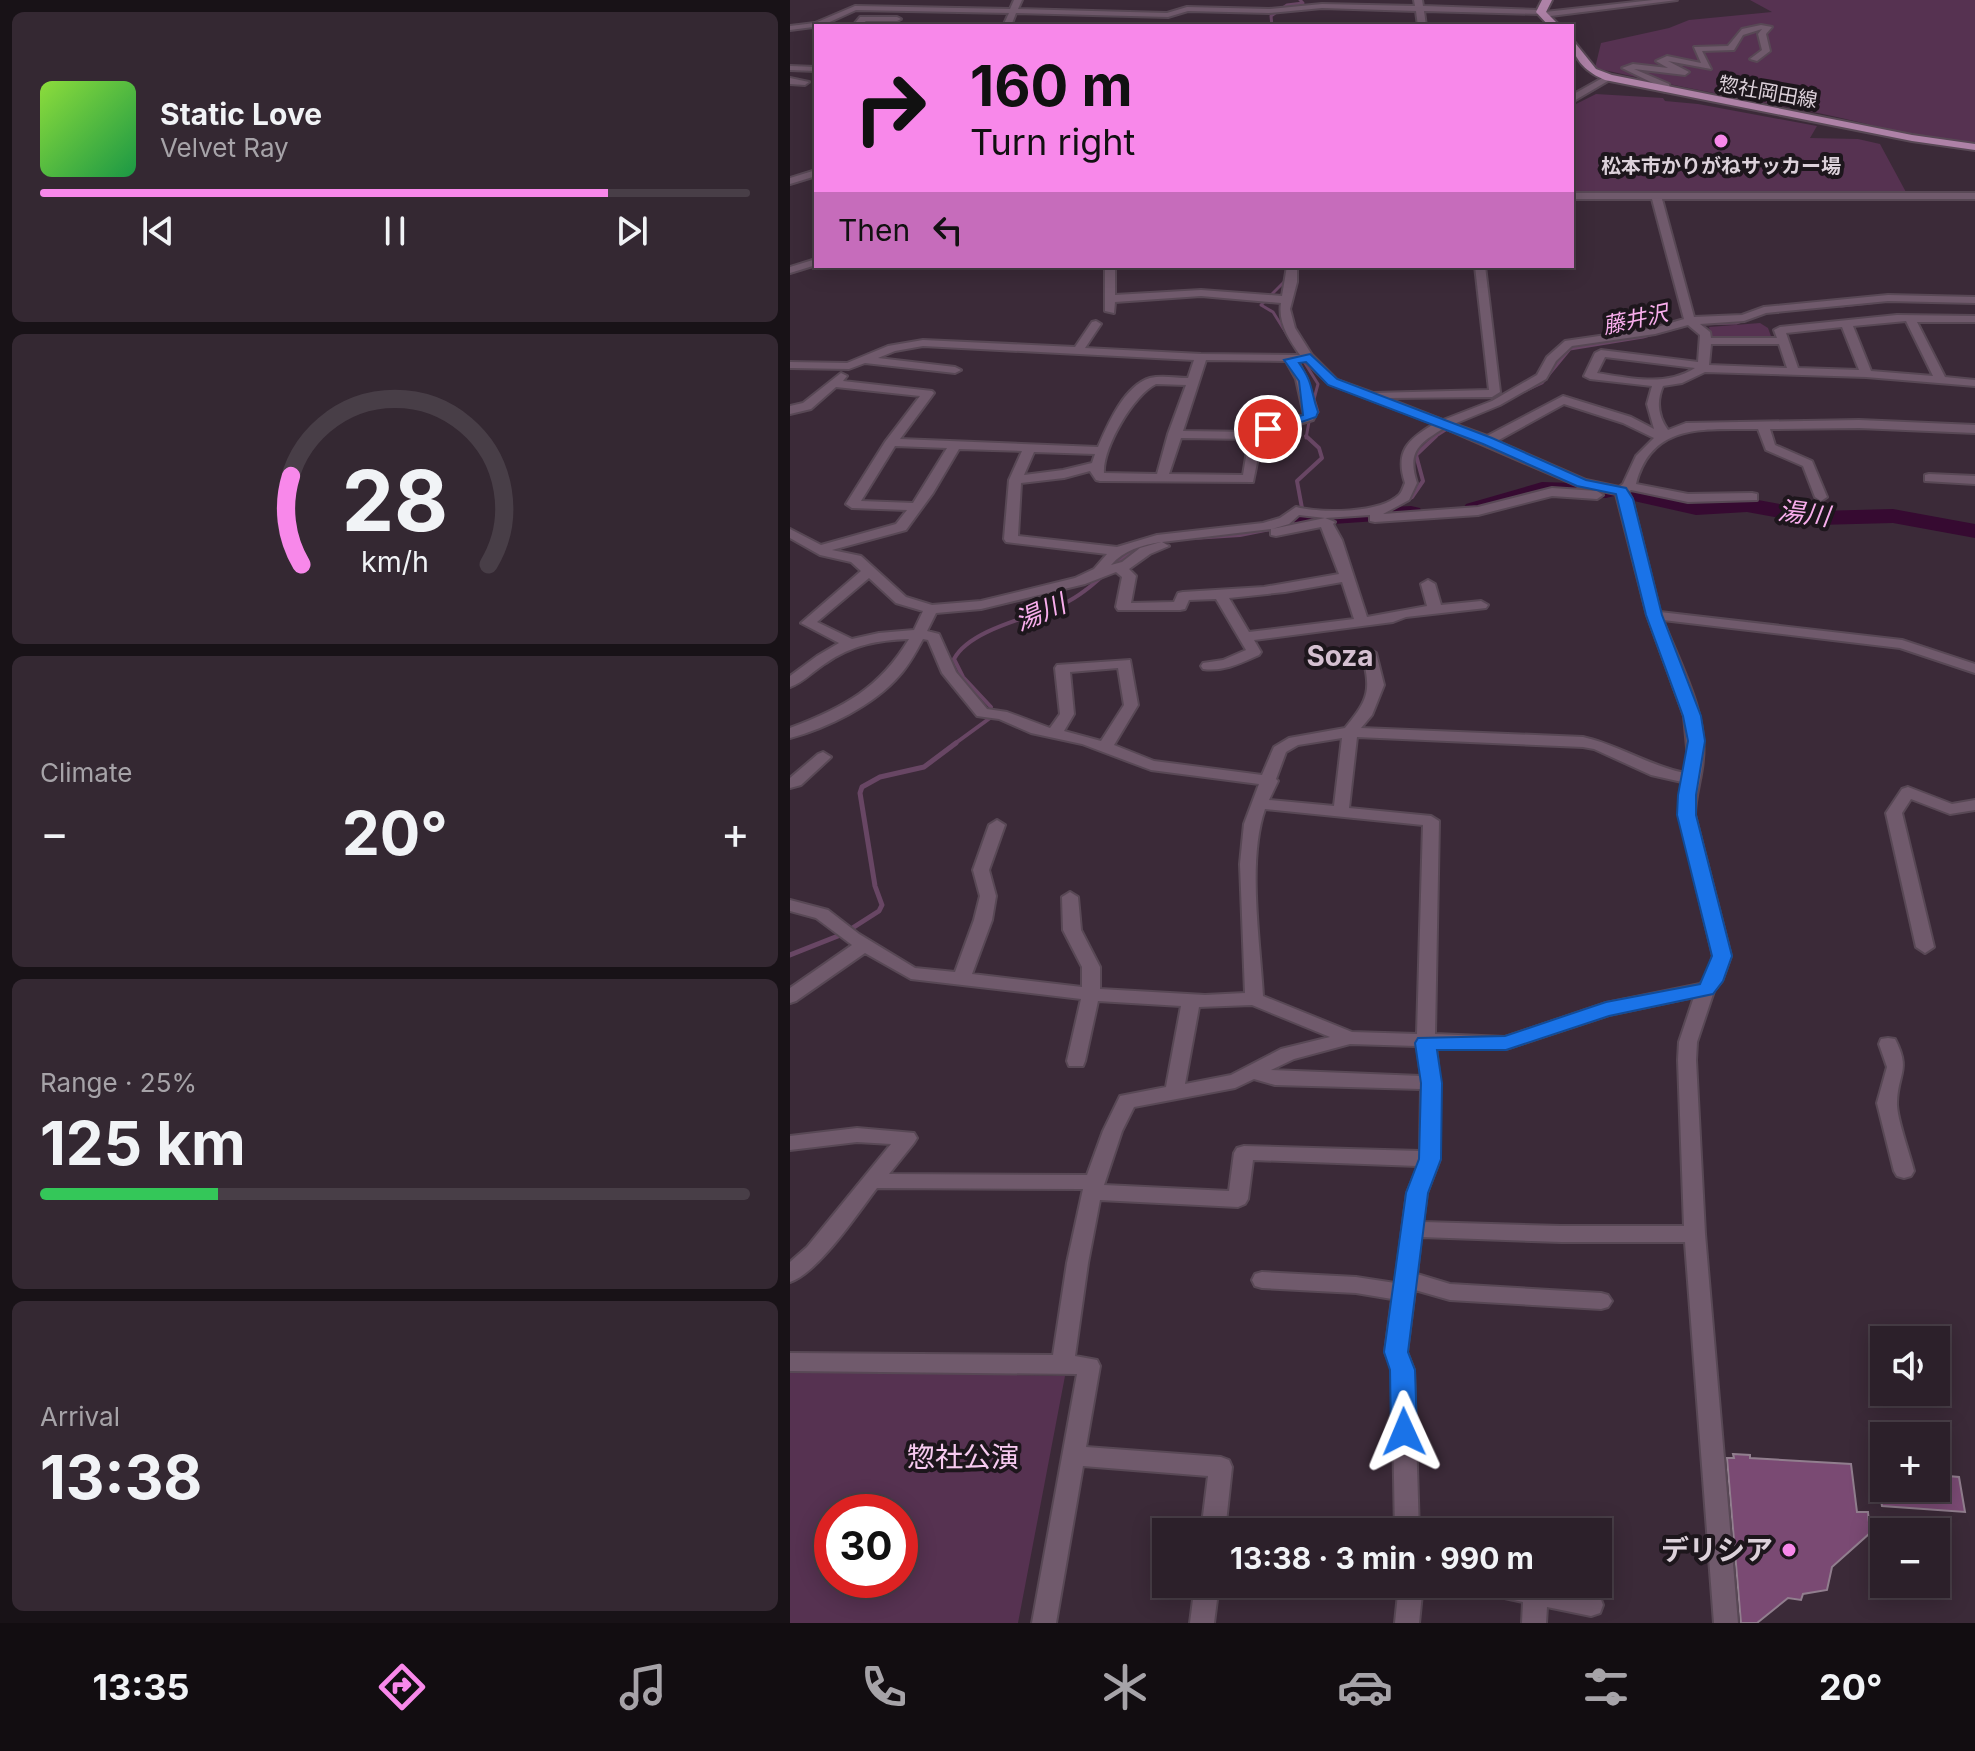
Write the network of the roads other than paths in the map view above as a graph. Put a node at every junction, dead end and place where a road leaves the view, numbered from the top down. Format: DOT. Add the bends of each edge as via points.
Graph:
graph roads {
  1 [pos="1018,0"];
  2 [pos="1258,0"];
  3 [pos="1547,0"];
  4 [pos="1673,0"];
  5 [pos="1308,3"];
  6 [pos="1418,4"];
  7 [pos="909,8"];
  8 [pos="1013,11"];
  9 [pos="1255,11"];
  10 [pos="1542,14"];
  11 [pos="1171,15"];
  12 [pos="896,22"];
  13 [pos="819,24"];
  14 [pos="861,24"];
  15 [pos="1008,24"];
  16 [pos="1164,24"];
  17 [pos="1265,24"];
  18 [pos="1422,24"];
  19 [pos="1553,24"];
  20 [pos="814,25"];
  21 [pos="790,28"];
  22 [pos="1574,45"];
  23 [pos="1754,59"];
  24 [pos="790,68"];
  25 [pos="814,69"];
  26 [pos="1609,78"];
  27 [pos="790,81"];
  28 [pos="805,82"];
  29 [pos="1668,90"];
  30 [pos="1574,96"];
  31 [pos="1975,147"];
  32 [pos="814,174"];
  33 [pos="790,181"];
  34 [pos="1574,196"];
  35 [pos="1656,196"];
  36 [pos="1975,196"];
  37 [pos="814,263"];
  38 [pos="1110,268"];
  39 [pos="1292,268"];
  40 [pos="1480,268"];
  41 [pos="790,270"];
  42 [pos="1287,300"];
  43 [pos="1975,300"];
  44 [pos="1910,318"];
  45 [pos="1975,319"];
  46 [pos="1694,323"];
  47 [pos="1846,323"];
  48 [pos="1096,324"];
  49 [pos="1705,341"];
  50 [pos="1784,341"];
  51 [pos="1077,352"];
  52 [pos="1201,357"];
  53 [pos="1310,358"];
  54 [pos="864,360"];
  55 [pos="1291,360"];
  56 [pos="790,365"];
  57 [pos="849,366"];
  58 [pos="1703,367"];
  59 [pos="955,370"];
  60 [pos="1794,372"];
  61 [pos="1866,374"];
  62 [pos="1941,380"];
  63 [pos="1192,382"];
  64 [pos="833,383"];
  65 [pos="1975,383"];
  66 [pos="1658,385"];
  67 [pos="1367,395"];
  68 [pos="790,410"];
  69 [pos="1441,425"];
  70 [pos="1762,425"];
  71 [pos="1975,429"];
  72 [pos="1174,434"];
  73 [pos="1256,436"];
  74 [pos="1664,436"];
  75 [pos="1488,441"];
  76 [pos="891,442"];
  77 [pos="955,444"];
  78 [pos="1030,448"];
  79 [pos="1101,451"];
  80 [pos="1097,465"];
  81 [pos="1162,478"];
  82 [pos="1929,478"];
  83 [pos="1015,480"];
  84 [pos="1975,480"];
  85 [pos="1626,492"];
  86 [pos="1752,497"];
  87 [pos="1821,497"];
  88 [pos="916,507"];
  89 [pos="1325,522"];
  90 [pos="790,533"];
  91 [pos="820,549"];
  92 [pos="1118,551"];
  93 [pos="1119,567"];
  94 [pos="870,570"];
  95 [pos="1099,572"];
  96 [pos="1345,577"];
  97 [pos="1428,584"];
  98 [pos="1221,596"];
  99 [pos="1481,605"];
  100 [pos="931,609"];
  101 [pos="1435,609"];
  102 [pos="1654,615"];
  103 [pos="1362,622"];
  104 [pos="919,634"];
  105 [pos="1245,637"];
  106 [pos="850,643"];
  107 [pos="1369,653"];
  108 [pos="1208,666"];
  109 [pos="1975,669"];
  110 [pos="790,683"];
  111 [pos="1350,732"];
  112 [pos="790,733"];
  113 [pos="1055,733"];
  114 [pos="1105,747"];
  115 [pos="823,757"];
  116 [pos="1690,779"];
  117 [pos="1270,781"];
  118 [pos="790,783"];
  119 [pos="1261,804"];
  120 [pos="1975,805"];
  121 [pos="1341,812"];
  122 [pos="997,825"];
  123 [pos="1070,897"];
  124 [pos="790,905"];
  125 [pos="865,945"];
  126 [pos="1925,947"];
  127 [pos="961,979"];
  128 [pos="1706,989"];
  129 [pos="1091,994"];
  130 [pos="790,997"];
  131 [pos="1254,999"];
  132 [pos="1191,1000"];
  133 [pos="1350,1038"];
  134 [pos="1426,1043"];
  135 [pos="1888,1044"];
  136 [pos="1076,1061"];
  137 [pos="1252,1072"];
  138 [pos="1431,1083"];
  139 [pos="1174,1093"];
  140 [pos="790,1143"];
  141 [pos="1430,1159"];
  142 [pos="1904,1171"];
  143 [pos="873,1181"];
  144 [pos="1094,1187"];
  145 [pos="1414,1229"];
  146 [pos="1695,1234"];
  147 [pos="790,1274"];
  148 [pos="1262,1280"];
  149 [pos="1406,1286"];
  150 [pos="1601,1301"];
  151 [pos="790,1362"];
  152 [pos="1063,1364"];
  153 [pos="1074,1456"];
  154 [pos="1215,1518"];
  155 [pos="1407,1518"];
  156 [pos="1205,1598"];
  157 [pos="1410,1598"];
  158 [pos="1535,1598"];
  159 [pos="1555,1598"];
  160 [pos="1591,1605"];
  161 [pos="1044,1623"];
  162 [pos="1202,1623"];
  163 [pos="1407,1623"];
  164 [pos="1534,1623"];
  165 [pos="1726,1623"];
  1 -- 8 [label="street"];
  2 -- 9 [label="street"];
  3 -- 10 [label="main road"];
  4 -- 10 [label="street"];
  5 -- 6 [label="street"];
  5 -- 9 [label="street"];
  6 -- 10 [label="street"];
  6 -- 18 [label="street"];
  7 -- 8 [label="street"];
  7 -- 12 [label="street"];
  7 -- 13 [label="street" via="855,8"];
  8 -- 11 [label="street"];
  8 -- 15 [label="street"];
  9 -- 11 [label="street" via="1187,9"];
  9 -- 17 [label="street"];
  10 -- 19 [label="main road"];
  11 -- 16 [label="street"];
  12 -- 14 [label="street" via="863,19"];
  20 -- 21 [label="street"];
  22 -- 26 [label="main road, 惣社岡田線" via="1592,71"];
  23 -- 29 [label="street" via="1766,51 1762,34 1768,27 1742,30 1731,48 1697,49 1708,67 1667,58 1660,61 1685,72 1626,68"];
  24 -- 25 [label="street"];
  26 -- 29 [label="main road, 惣社岡田線"];
  26 -- 30 [label="street"];
  27 -- 28 [label="street"];
  29 -- 31 [label="main road, 惣社岡田線"];
  32 -- 33 [label="street"];
  34 -- 35 [label="street"];
  35 -- 36 [label="street"];
  35 -- 46 [label="street"];
  37 -- 41 [label="street"];
  38 -- 42 [label="street" via="1110,305 1201,293"];
  39 -- 42 [label="street"];
  40 -- 67 [label="street" via="1496,390"];
  42 -- 53 [label="street" via="1287,326"];
  43 -- 46 [label="street" via="1888,298"];
  44 -- 45 [label="street"];
  44 -- 47 [label="street"];
  44 -- 62 [label="street"];
  46 -- 49 [label="street" via="1706,334"];
  46 -- 69 [label="street" via="1569,343 1551,359 1542,377"];
  47 -- 50 [label="street" via="1780,330"];
  47 -- 61 [label="street"];
  48 -- 51 [label="street"];
  49 -- 50 [label="street"];
  49 -- 58 [label="street"];
  50 -- 60 [label="street"];
  51 -- 52 [label="street"];
  51 -- 54 [label="street" via="923,343"];
  52 -- 55 [label="street"];
  52 -- 63 [label="street"];
  53 -- 55 [label="street"];
  53 -- 67 [label="street" via="1333,382"];
  54 -- 57 [label="street"];
  54 -- 59 [label="street"];
  55 -- 73 [label="street" via="1306,381 1309,417"];
  56 -- 57 [label="street"];
  57 -- 64 [label="street"];
  58 -- 60 [label="street"];
  58 -- 66 [label="street" via="1695,375"];
  58 -- 66 [label="street" via="1601,353 1590,376"];
  60 -- 61 [label="street"];
  61 -- 62 [label="street"];
  62 -- 65 [label="street"];
  63 -- 72 [label="street"];
  63 -- 79 [label="street" via="1151,381 1136,390"];
  64 -- 68 [label="street" via="807,406"];
  64 -- 76 [label="street" via="928,393"];
  66 -- 74 [label="street" via="1652,406"];
  67 -- 69 [label="street"];
  69 -- 75 [label="street"];
  69 -- 92 [label="street" via="1407,454 1410,489 1386,508 1314,515 1296,511 1287,520 1260,527 1153,538"];
  70 -- 71 [label="street"];
  70 -- 74 [label="street" via="1686,427"];
  70 -- 87 [label="street" via="1770,447 1808,464"];
  72 -- 73 [label="street"];
  72 -- 81 [label="street"];
  73 -- 81 [label="street" via="1249,479"];
  74 -- 75 [label="street" via="1563,400"];
  74 -- 85 [label="street" via="1634,462"];
  75 -- 85 [label="street" via="1582,483"];
  76 -- 77 [label="street"];
  76 -- 88 [label="street" via="852,504"];
  77 -- 78 [label="street"];
  77 -- 88 [label="street"];
  78 -- 79 [label="street"];
  78 -- 83 [label="street"];
  79 -- 80 [label="street"];
  80 -- 81 [label="street" via="1100,477"];
  80 -- 83 [label="street"];
  82 -- 84 [label="street"];
  83 -- 92 [label="street" via="1011,539"];
  85 -- 86 [label="street"];
  85 -- 89 [label="street" via="1552,492 1478,511"];
  85 -- 102 [label="street"];
  88 -- 91 [label="street" via="901,527"];
  89 -- 93 [label="street" via="1244,539 1166,544"];
  89 -- 96 [label="street"];
  90 -- 91 [label="street"];
  91 -- 94 [label="street" via="856,559"];
  92 -- 95 [label="street"];
  93 -- 95 [label="street"];
  93 -- 98 [label="street" via="1129,576 1123,607 1180,606 1183,596"];
  94 -- 100 [label="street" via="901,600"];
  94 -- 106 [label="street" via="808,623"];
  95 -- 100 [label="street" via="981,605"];
  96 -- 98 [label="street" via="1288,590"];
  96 -- 103 [label="street"];
  97 -- 101 [label="street"];
  98 -- 105 [label="street"];
  99 -- 101 [label="street"];
  100 -- 104 [label="street"];
  101 -- 103 [label="street"];
  102 -- 109 [label="street" via="1902,644"];
  102 -- 116 [label="street" via="1692,716 1697,741"];
  103 -- 105 [label="street"];
  104 -- 106 [label="street"];
  104 -- 112 [label="street" via="882,684 824,721"];
  104 -- 113 [label="street" via="934,637 949,673 982,713"];
  105 -- 108 [label="street" via="1254,652"];
  106 -- 110 [label="street" via="817,659"];
  107 -- 111 [label="street" via="1377,685"];
  111 -- 116 [label="street" via="1583,742 1657,772"];
  111 -- 117 [label="street" via="1294,741 1279,750"];
  111 -- 121 [label="street"];
  113 -- 114 [label="street"];
  113 -- 114 [label="street" via="1067,714 1062,668 1125,663 1131,705"];
  114 -- 117 [label="street" via="1151,765"];
  115 -- 118 [label="street"];
  116 -- 128 [label="street" via="1687,815 1722,956"];
  117 -- 119 [label="street"];
  119 -- 121 [label="street"];
  119 -- 131 [label="street" via="1252,824 1248,864"];
  120 -- 126 [label="street" via="1950,809 1908,792 1894,813"];
  121 -- 134 [label="street" via="1431,821"];
  122 -- 127 [label="street" via="981,870 988,896 983,920"];
  123 -- 129 [label="street" via="1072,930 1091,967"];
  124 -- 125 [label="street" via="822,914"];
  125 -- 127 [label="street" via="911,973"];
  125 -- 130 [label="street"];
  127 -- 129 [label="street"];
  128 -- 134 [label="street" via="1606,1009 1506,1043"];
  128 -- 146 [label="street" via="1688,1042"];
  129 -- 132 [label="street"];
  129 -- 136 [label="street"];
  131 -- 132 [label="street"];
  131 -- 133 [label="street"];
  132 -- 139 [label="street"];
  133 -- 134 [label="street"];
  133 -- 137 [label="street" via="1288,1054"];
  134 -- 138 [label="street"];
  135 -- 142 [label="street" via="1896,1067 1887,1103"];
  137 -- 138 [label="street" via="1275,1078"];
  137 -- 139 [label="street" via="1235,1081"];
  138 -- 141 [label="street"];
  139 -- 144 [label="street" via="1127,1101"];
  140 -- 143 [label="street" via="857,1135 907,1138"];
  141 -- 144 [label="street" via="1244,1153 1238,1199"];
  141 -- 145 [label="street" via="1417,1193"];
  143 -- 144 [label="street"];
  143 -- 147 [label="street"];
  144 -- 152 [label="street"];
  145 -- 146 [label="street"];
  145 -- 149 [label="street"];
  146 -- 165 [label="street"];
  148 -- 149 [label="street"];
  149 -- 150 [label="street"];
  149 -- 155 [label="street" via="1396,1352 1403,1370"];
  151 -- 152 [label="street"];
  152 -- 153 [label="street" via="1089,1366"];
  153 -- 154 [label="street" via="1221,1467"];
  153 -- 161 [label="street"];
  156 -- 162 [label="street"];
  157 -- 163 [label="street"];
  158 -- 164 [label="street"];
  159 -- 160 [label="street"];
}
